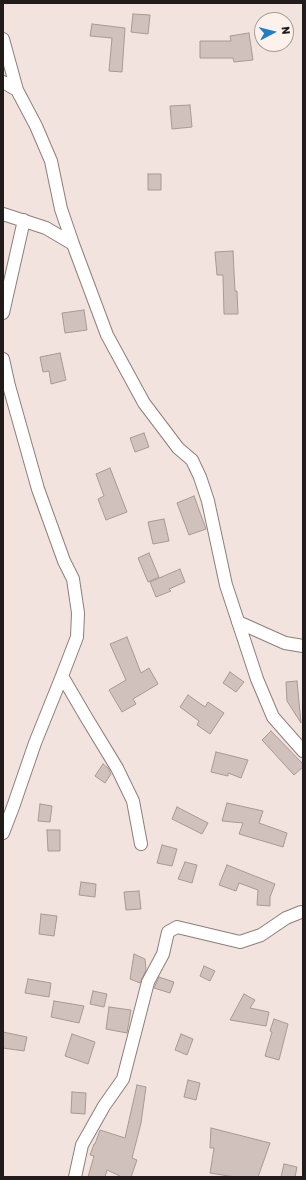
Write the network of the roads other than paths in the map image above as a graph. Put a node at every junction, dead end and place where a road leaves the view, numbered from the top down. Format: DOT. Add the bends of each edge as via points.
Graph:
graph roads {
  1 [pos="3,39"];
  2 [pos="3,82"];
  3 [pos="17,90"];
  4 [pos="3,214"];
  5 [pos="24,220"];
  6 [pos="73,244"];
  7 [pos="3,313"];
  8 [pos="3,359"];
  9 [pos="238,622"];
  10 [pos="303,646"];
  11 [pos="62,676"];
  12 [pos="303,751"];
  13 [pos="3,833"];
  14 [pos="141,844"];
  15 [pos="301,912"];
  16 [pos="75,1177"];
  1 -- 3 [label="street"];
  2 -- 3 [label="street"];
  3 -- 6 [label="street" via="51,162 61,209"];
  4 -- 5 [label="street"];
  5 -- 6 [label="street" via="46,228"];
  5 -- 7 [label="street"];
  6 -- 9 [label="street" via="107,335 140,396 178,448 192,460 200,477 208,501 226,585"];
  8 -- 11 [label="street" via="38,489 73,580 78,613 77,637"];
  9 -- 10 [label="street" via="285,643"];
  9 -- 12 [label="street" via="273,717"];
  11 -- 13 [label="street"];
  11 -- 14 [label="street" via="117,768 133,801"];
  15 -- 16 [label="street" via="286,918 261,935 240,942 177,927 168,932 163,954 148,982 123,1079 82,1145"];
}
